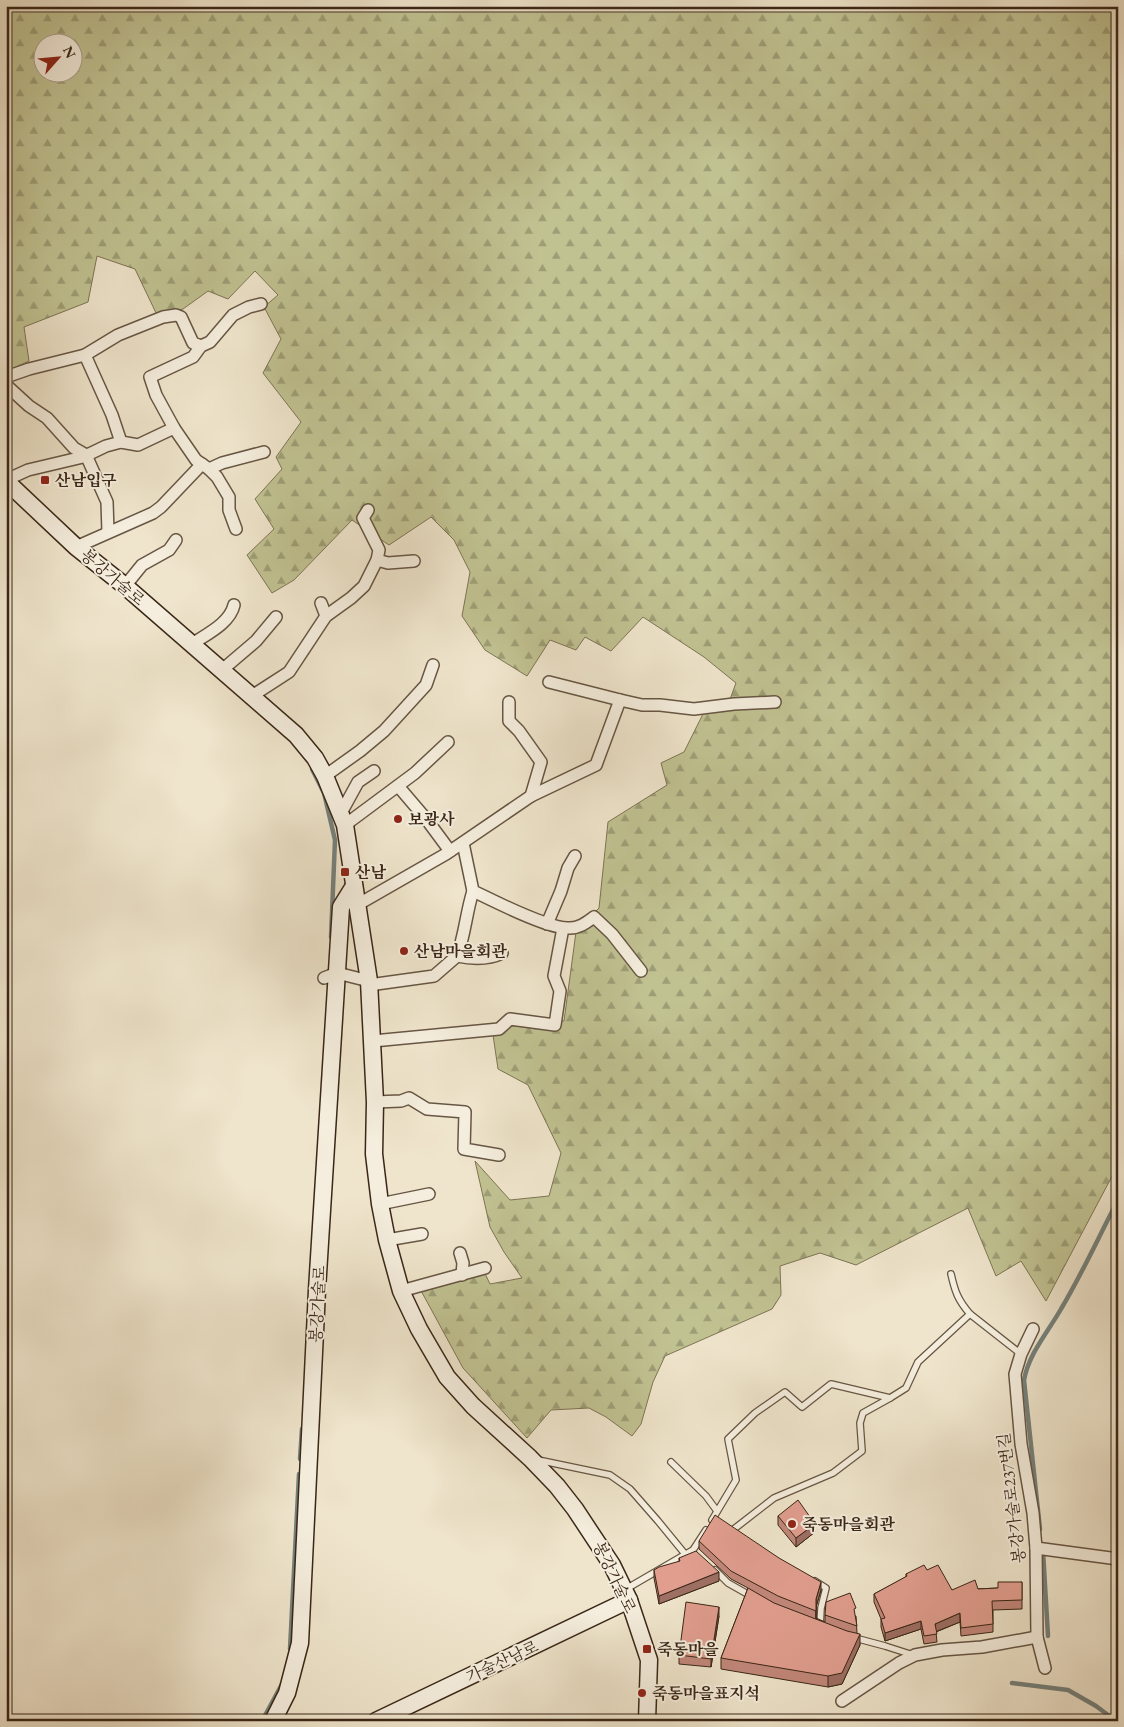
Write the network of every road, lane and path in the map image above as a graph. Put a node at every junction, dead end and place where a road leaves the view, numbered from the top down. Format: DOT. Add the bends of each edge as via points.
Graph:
graph roads {
  1 [pos="261,304"];
  2 [pos="201,346"];
  3 [pos="85,355"];
  4 [pos="6,377"];
  5 [pos="6,385"];
  6 [pos="174,428"];
  7 [pos="122,442"];
  8 [pos="264,452"];
  9 [pos="86,455"];
  10 [pos="206,467"];
  11 [pos="6,480"];
  12 [pos="368,510"];
  13 [pos="236,529"];
  14 [pos="108,532"];
  15 [pos="176,540"];
  16 [pos="76,546"];
  17 [pos="377,560"];
  18 [pos="414,562"];
  19 [pos="125,586"];
  20 [pos="321,602"];
  21 [pos="234,605"];
  22 [pos="276,616"];
  23 [pos="326,616"];
  24 [pos="192,644"];
  25 [pos="433,665"];
  26 [pos="222,670"];
  27 [pos="549,682"];
  28 [pos="252,696"];
  29 [pos="620,700"];
  30 [pos="509,702"];
  31 [pos="775,702"];
  32 [pos="448,742"];
  33 [pos="374,771"];
  34 [pos="325,776"];
  35 [pos="398,786"];
  36 [pos="530,796"];
  37 [pos="343,819"];
  38 [pos="462,842"];
  39 [pos="450,851"];
  40 [pos="575,856"];
  41 [pos="354,886"];
  42 [pos="473,891"];
  43 [pos="357,905"];
  44 [pos="547,924"];
  45 [pos="566,928"];
  46 [pos="502,953"];
  47 [pos="457,956"];
  48 [pos="641,971"];
  49 [pos="331,975"];
  50 [pos="369,983"];
  51 [pos="373,1041"];
  52 [pos="375,1102"];
  53 [pos="499,1155"];
  54 [pos="429,1194"];
  55 [pos="380,1204"];
  56 [pos="422,1234"];
  57 [pos="387,1240"];
  58 [pos="460,1252"];
  59 [pos="485,1268"];
  60 [pos="951,1274"];
  61 [pos="462,1275"];
  62 [pos="401,1291"];
  63 [pos="970,1314"];
  64 [pos="1033,1329"];
  65 [pos="1021,1354"];
  66 [pos="890,1398"];
  67 [pos="530,1458"];
  68 [pos="671,1462"];
  69 [pos="716,1514"];
  70 [pos="721,1521"];
  71 [pos="728,1525"];
  72 [pos="734,1529"];
  73 [pos="742,1535"];
  74 [pos="1036,1548"];
  75 [pos="685,1554"];
  76 [pos="1118,1559"];
  77 [pos="708,1563"];
  78 [pos="805,1576"];
  79 [pos="627,1595"];
  80 [pos="760,1600"];
  81 [pos="810,1622"];
  82 [pos="820,1626"];
  83 [pos="827,1629"];
  84 [pos="849,1637"];
  85 [pos="1037,1638"];
  86 [pos="914,1656"];
  87 [pos="1045,1668"];
  88 [pos="842,1702"];
  89 [pos="273,1721"];
  90 [pos="376,1721"];
  91 [pos="647,1721"];
  1 -- 2 [label="street" via="233,315 210,342"];
  2 -- 3 [label="street" via="193,342 181,317 176,314 118,335"];
  2 -- 6 [label="street" via="193,357 150,377"];
  3 -- 4 [label="street"];
  3 -- 7 [label="street"];
  5 -- 9 [label="street" via="47,418 74,448"];
  6 -- 7 [label="street" via="138,445"];
  6 -- 10 [label="street" via="196,460"];
  7 -- 9 [label="street"];
  8 -- 10 [label="street"];
  9 -- 11 [label="street" via="28,470"];
  9 -- 14 [label="street" via="107,502"];
  10 -- 13 [label="street" via="217,477 229,498 229,510"];
  10 -- 14 [label="street" via="152,513"];
  11 -- 16 [label="street, 봉강가술로"];
  12 -- 17 [label="street" via="363,518 379,550"];
  14 -- 16 [label="street"];
  15 -- 19 [label="street" via="169,550 142,565"];
  16 -- 19 [label="street, 봉강가술로"];
  17 -- 18 [label="street"];
  17 -- 23 [label="street" via="364,586"];
  19 -- 24 [label="street, 봉강가술로"];
  20 -- 23 [label="street"];
  21 -- 24 [label="street" via="226,620"];
  22 -- 26 [label="street" via="256,641"];
  23 -- 28 [label="street" via="289,672"];
  24 -- 26 [label="street, 봉강가술로"];
  25 -- 34 [label="street" via="426,685 384,731"];
  26 -- 28 [label="street, 봉강가술로"];
  27 -- 29 [label="street"];
  28 -- 34 [label="street, 봉강가술로" via="296,735"];
  29 -- 31 [label="street" via="694,709"];
  29 -- 36 [label="street" via="596,765"];
  30 -- 36 [label="street" via="509,721 541,762"];
  32 -- 35 [label="street"];
  33 -- 37 [label="street" via="358,782"];
  34 -- 37 [label="street, 봉강가술로"];
  35 -- 37 [label="street"];
  35 -- 39 [label="street"];
  36 -- 38 [label="street"];
  37 -- 41 [label="street, 봉강가술로"];
  38 -- 39 [label="street"];
  38 -- 42 [label="street"];
  39 -- 43 [label="street"];
  40 -- 44 [label="street"];
  41 -- 43 [label="street, 봉강가술로"];
  41 -- 49 [label="street, 봉강가술로" via="341,907"];
  42 -- 44 [label="street"];
  42 -- 47 [label="street"];
  43 -- 50 [label="street, 봉강가술로"];
  44 -- 45 [label="street"];
  45 -- 48 [label="street" via="579,927 594,917"];
  45 -- 51 [label="street" via="554,976 560,991 555,1025 510,1019 499,1029"];
  46 -- 47 [label="street" via="495,957 472,959"];
  47 -- 50 [label="street" via="434,976"];
  49 -- 50 [label="street"];
  49 -- 89 [label="street, 봉강가술로" via="300,1643 287,1694"];
  50 -- 51 [label="street, 봉강가술로"];
  51 -- 52 [label="street, 봉강가술로"];
  52 -- 53 [label="street" via="409,1098 427,1109 465,1112 464,1148"];
  52 -- 55 [label="street, 봉강가술로" via="374,1154"];
  54 -- 55 [label="street"];
  55 -- 57 [label="street, 봉강가술로"];
  56 -- 57 [label="street"];
  57 -- 62 [label="street, 봉강가술로"];
  58 -- 61 [label="street"];
  59 -- 61 [label="street"];
  60 -- 63 [label="lane" via="955,1293"];
  61 -- 62 [label="street"];
  62 -- 67 [label="street, 봉강가술로" via="447,1377 473,1406"];
  63 -- 65 [label="lane"];
  63 -- 66 [label="lane" via="918,1362 906,1388"];
  64 -- 65 [label="street, 봉강가술로237번길"];
  65 -- 74 [label="street, 봉강가술로237번길" via="1015,1374"];
  66 -- 69 [label="lane" via="831,1384 802,1407 785,1392 728,1439 736,1480"];
  66 -- 72 [label="lane" via="862,1413 862,1451 834,1473 774,1498"];
  67 -- 75 [label="lane" via="610,1475 630,1489"];
  67 -- 79 [label="street, 봉강가술로" via="576,1508"];
  68 -- 69 [label="lane" via="706,1496"];
  69 -- 70 [label="lane"];
  69 -- 75 [label="lane" via="695,1552"];
  71 -- 72 [label="lane"];
  72 -- 73 [label="lane"];
  74 -- 76 [label="street"];
  74 -- 85 [label="street, 봉강가술로237번길"];
  75 -- 79 [label="lane"];
  77 -- 80 [label="lane" via="728,1583"];
  78 -- 82 [label="lane" via="826,1588"];
  79 -- 90 [label="street, 가술산남로"];
  79 -- 91 [label="street, 봉강가술로" via="650,1660"];
  81 -- 82 [label="lane"];
  82 -- 83 [label="lane"];
  84 -- 86 [label="lane"];
  85 -- 86 [label="street"];
  85 -- 87 [label="street, 봉강가술로237번길"];
  86 -- 88 [label="street"];
}
